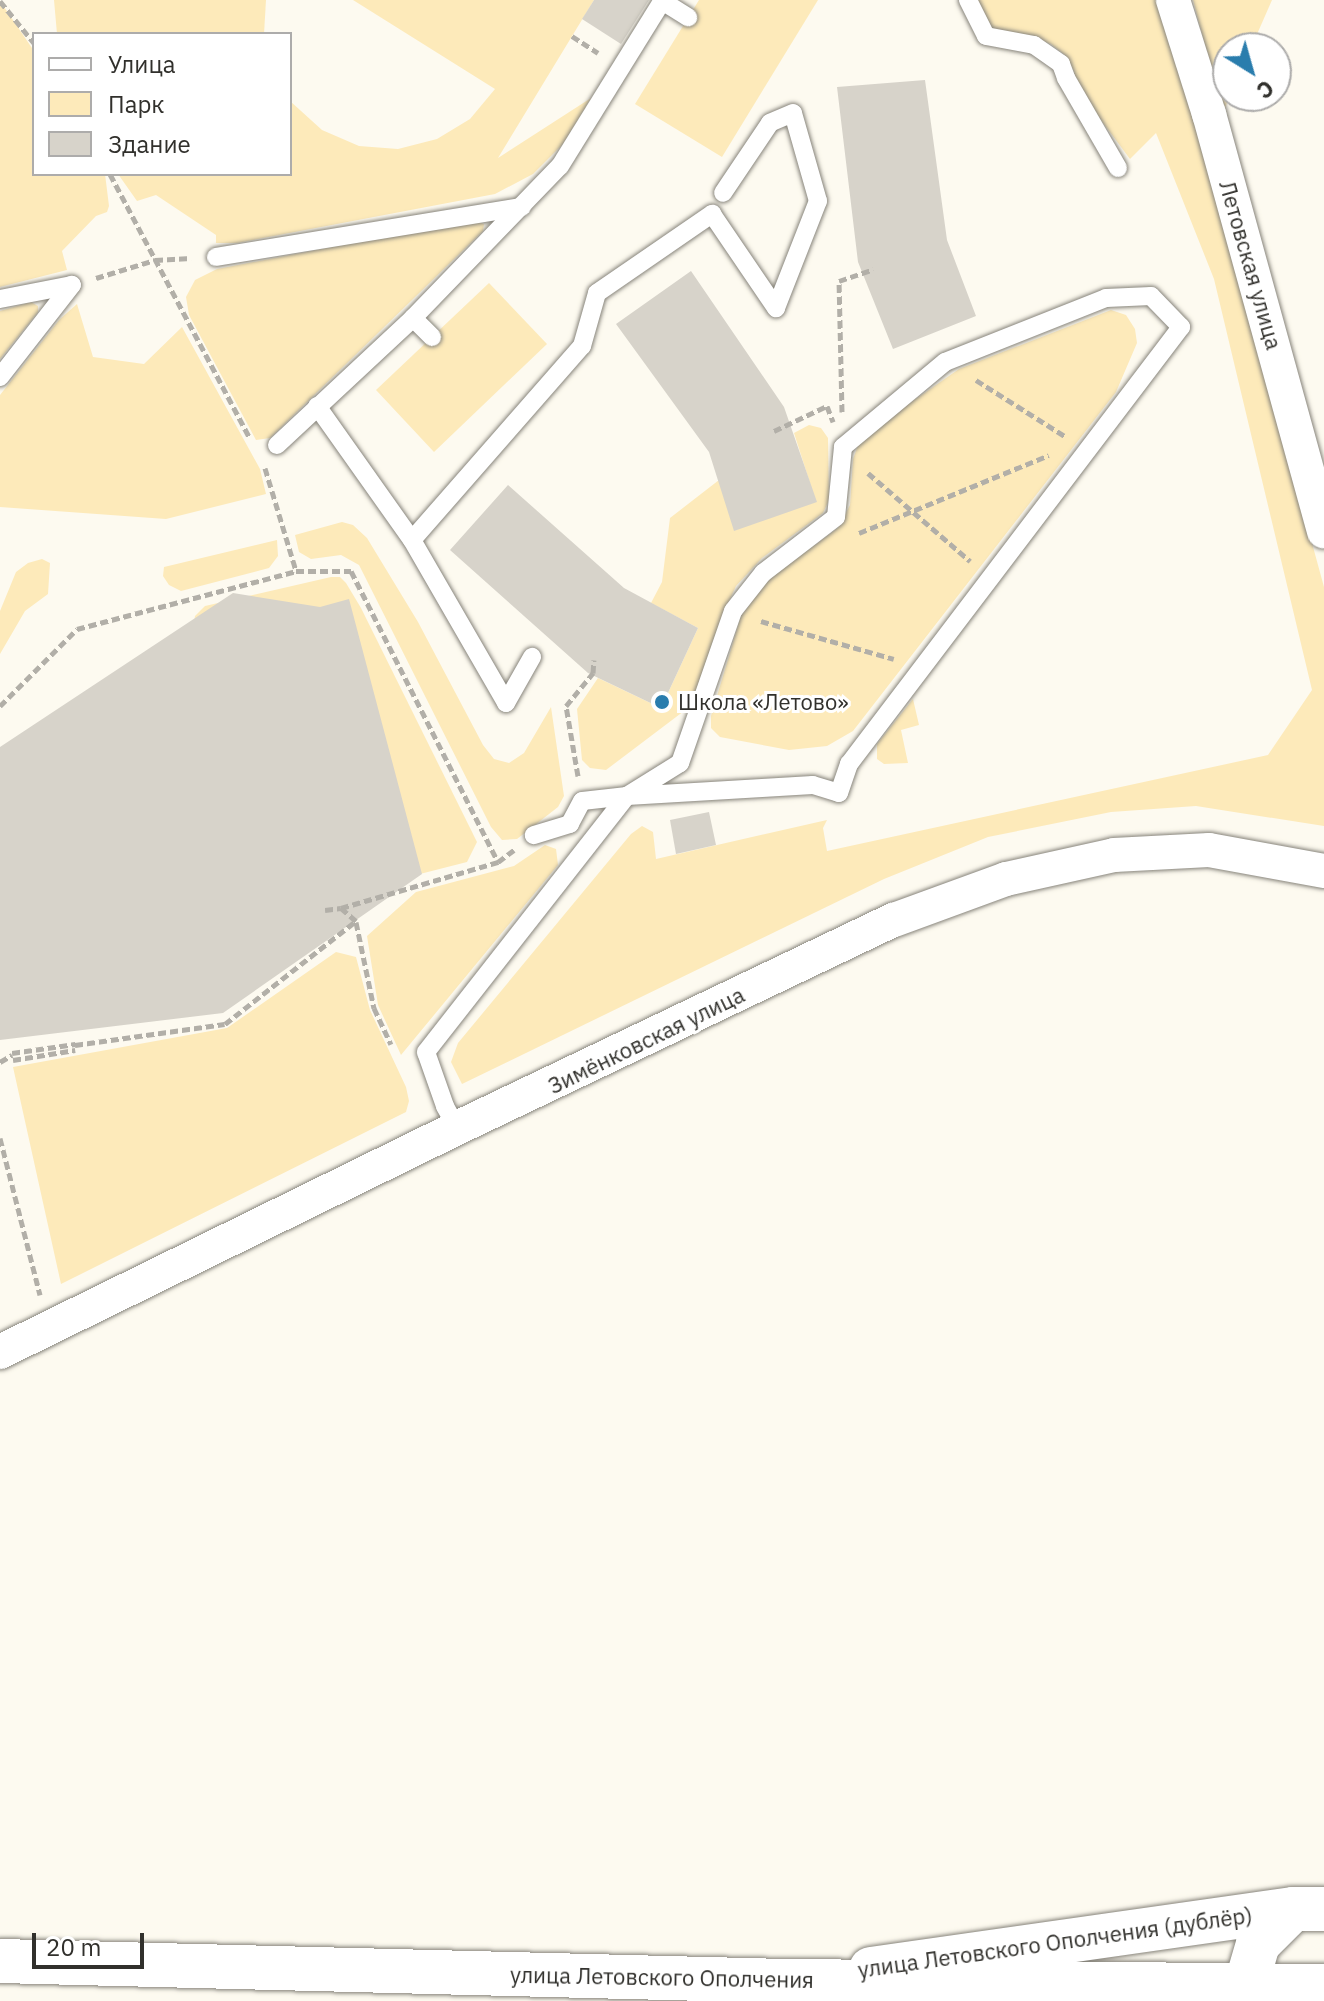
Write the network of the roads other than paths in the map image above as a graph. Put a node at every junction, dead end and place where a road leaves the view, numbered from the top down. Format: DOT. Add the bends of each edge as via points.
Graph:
graph roads {
  1 [pos="663,0"];
  2 [pos="968,0"];
  3 [pos="1173,0"];
  4 [pos="688,17"];
  5 [pos="1118,168"];
  6 [pos="723,193"];
  7 [pos="522,207"];
  8 [pos="216,257"];
  9 [pos="0,299"];
  10 [pos="413,318"];
  11 [pos="432,337"];
  12 [pos="0,377"];
  13 [pos="317,406"];
  14 [pos="277,445"];
  15 [pos="1315,460"];
  16 [pos="1324,531"];
  17 [pos="412,540"];
  18 [pos="532,657"];
  19 [pos="627,796"];
  20 [pos="534,835"];
  21 [pos="1324,871"];
  22 [pos="457,1128"];
  23 [pos="0,1352"];
  24 [pos="1308,1909"];
  25 [pos="0,1961"];
  26 [pos="787,1981"];
  27 [pos="1324,1986"];
  28 [pos="1246,1993"];
  1 -- 4 [label="lane"];
  1 -- 7 [label="lane" via="560,166"];
  2 -- 5 [label="lane" via="986,36 1034,45 1061,64"];
  3 -- 15 [label="street, Летовская улица"];
  6 -- 17 [label="lane" via="770,123 793,113 818,201 776,308 712,214 597,293 582,346"];
  7 -- 8 [label="lane"];
  7 -- 10 [label="lane"];
  9 -- 12 [label="lane" via="72,285"];
  10 -- 11 [label="lane"];
  10 -- 13 [label="lane"];
  13 -- 14 [label="lane"];
  13 -- 17 [label="lane"];
  15 -- 16 [label="street, Летовская улица"];
  17 -- 18 [label="lane" via="506,703"];
  19 -- 19 [label="lane" via="813,785 839,793 849,764 1181,327 1151,296 1106,298 945,362 843,447 836,517 763,573 733,611 680,763"];
  19 -- 20 [label="lane" via="582,801 570,824"];
  19 -- 22 [label="lane" via="426,1052"];
  21 -- 22 [label="street, Зимёнковская улица" via="1209,850 1114,855 1006,879 894,920"];
  22 -- 23 [label="street, Зимёнковская улица"];
  24 -- 26 [label="main road, улица Летовского Ополчения (дублёр)"];
  24 -- 28 [label="main road" via="1258,1944"];
  25 -- 26 [label="main road, улица Летовского Ополчения"];
  26 -- 28 [label="main road, улица Летовского Ополчения"];
  27 -- 28 [label="main road, улица Летовского Ополчения"];
}
